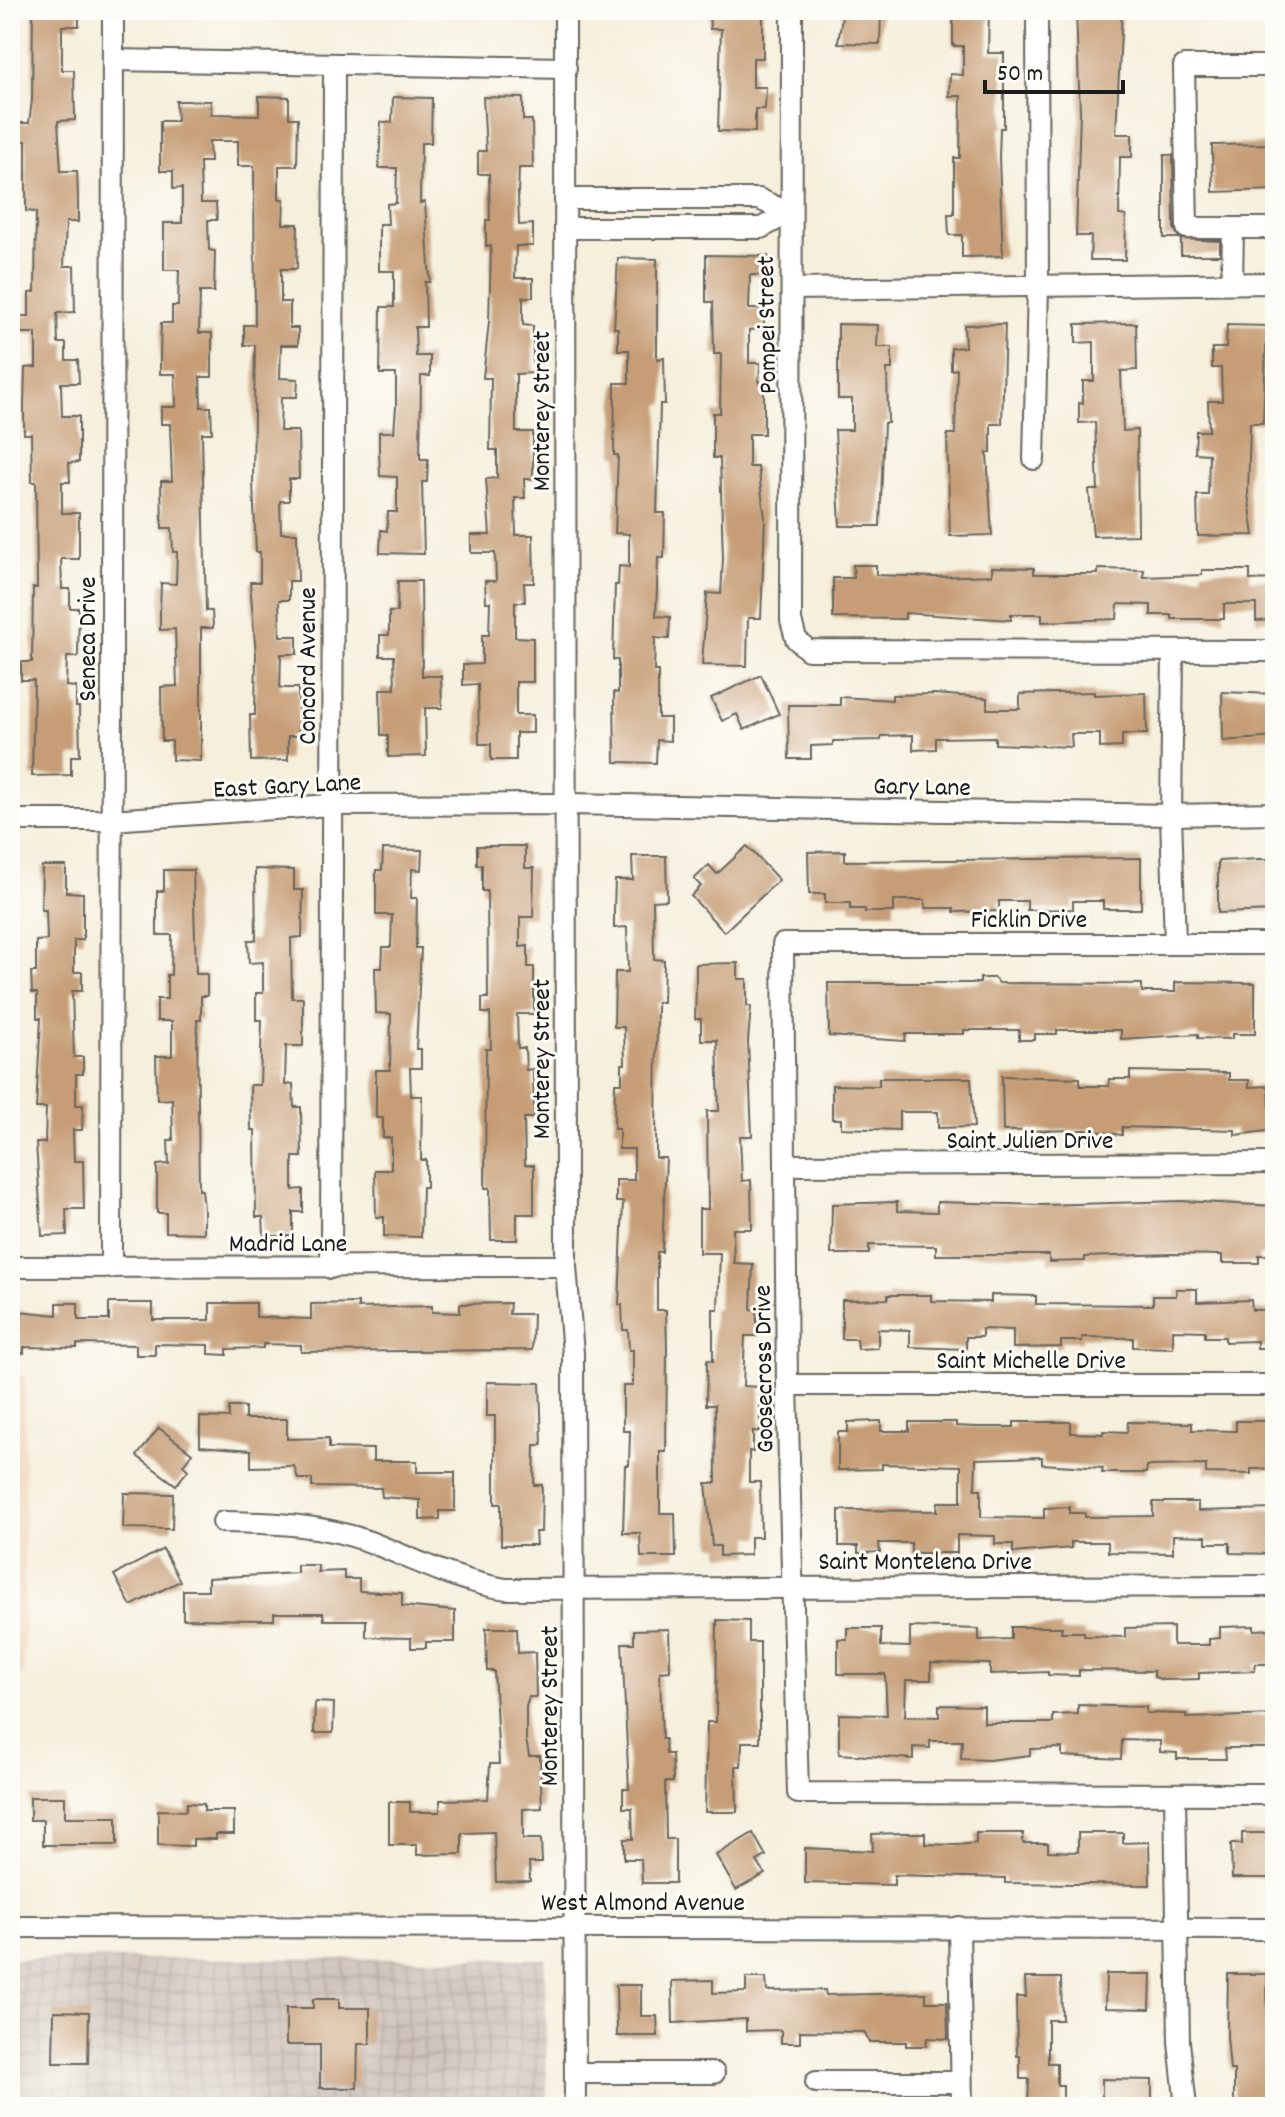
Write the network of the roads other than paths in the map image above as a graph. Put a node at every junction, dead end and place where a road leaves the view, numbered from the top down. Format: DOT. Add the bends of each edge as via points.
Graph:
graph roads {
  1 [pos="113,10"];
  2 [pos="565,10"];
  3 [pos="792,10"];
  4 [pos="1037,10"];
  5 [pos="114,60"];
  6 [pos="334,66"];
  7 [pos="1275,66"];
  8 [pos="566,68"];
  9 [pos="565,199"];
  10 [pos="789,213"];
  11 [pos="565,228"];
  12 [pos="1233,228"];
  13 [pos="1275,228"];
  14 [pos="1232,283"];
  15 [pos="1275,283"];
  16 [pos="1038,285"];
  17 [pos="792,289"];
  18 [pos="1034,459"];
  19 [pos="1173,651"];
  20 [pos="1275,651"];
  21 [pos="567,804"];
  22 [pos="331,805"];
  23 [pos="1275,813"];
  24 [pos="1171,815"];
  25 [pos="10,820"];
  26 [pos="111,820"];
  27 [pos="783,944"];
  28 [pos="1175,944"];
  29 [pos="1275,944"];
  30 [pos="1275,1163"];
  31 [pos="785,1165"];
  32 [pos="566,1266"];
  33 [pos="10,1267"];
  34 [pos="111,1268"];
  35 [pos="331,1268"];
  36 [pos="787,1385"];
  37 [pos="1275,1385"];
  38 [pos="223,1522"];
  39 [pos="794,1585"];
  40 [pos="1275,1586"];
  41 [pos="575,1589"];
  42 [pos="1175,1794"];
  43 [pos="1275,1794"];
  44 [pos="10,1927"];
  45 [pos="574,1927"];
  46 [pos="959,1927"];
  47 [pos="1178,1928"];
  48 [pos="1275,1929"];
  49 [pos="575,2073"];
  50 [pos="714,2073"];
  51 [pos="816,2082"];
  52 [pos="960,2082"];
  53 [pos="575,2107"];
  54 [pos="962,2107"];
  55 [pos="1186,2107"];
  1 -- 5 [label="street, Seneca Drive"];
  2 -- 8 [label="street, Monterey Street"];
  3 -- 10 [label="street, Pompei Street"];
  4 -- 16 [label="street"];
  5 -- 6 [label="street"];
  5 -- 26 [label="street, Seneca Drive"];
  6 -- 8 [label="street"];
  6 -- 22 [label="street, Concord Avenue"];
  7 -- 12 [label="street" via="1184,66 1187,228"];
  8 -- 9 [label="street, Monterey Street"];
  9 -- 10 [label="street" via="759,199"];
  9 -- 11 [label="street, Monterey Street"];
  10 -- 11 [label="street" via="761,228"];
  10 -- 17 [label="street, Pompei Street"];
  11 -- 21 [label="street, Monterey Street"];
  12 -- 13 [label="street"];
  12 -- 14 [label="street"];
  14 -- 15 [label="street"];
  14 -- 16 [label="street"];
  16 -- 17 [label="street"];
  16 -- 18 [label="street"];
  17 -- 19 [label="street, Pompei Street" via="791,621 796,639 808,650"];
  19 -- 20 [label="street"];
  19 -- 24 [label="street"];
  21 -- 22 [label="street, East Gary Lane"];
  21 -- 24 [label="street, Gary Lane"];
  21 -- 32 [label="street, Monterey Street"];
  22 -- 26 [label="street, East Gary Lane"];
  22 -- 35 [label="street, Concord Avenue"];
  23 -- 24 [label="street, Gary Lane"];
  24 -- 28 [label="street"];
  25 -- 26 [label="street, East Gary Lane"];
  26 -- 34 [label="street, Seneca Drive"];
  27 -- 28 [label="street, Ficklin Drive"];
  27 -- 31 [label="street, Goosecross Drive"];
  28 -- 29 [label="street, Ficklin Drive"];
  30 -- 31 [label="street, Saint Julien Drive"];
  31 -- 36 [label="street, Goosecross Drive"];
  32 -- 35 [label="street, Madrid Lane"];
  32 -- 41 [label="street, Monterey Street" via="573,1354"];
  33 -- 34 [label="street, Madrid Lane"];
  34 -- 35 [label="street, Madrid Lane"];
  36 -- 37 [label="street, Saint Michelle Drive"];
  36 -- 39 [label="street, Goosecross Drive"];
  38 -- 41 [label="street, Saint Montelena Drive" via="322,1529 474,1584"];
  39 -- 40 [label="street, Saint Montelena Drive"];
  39 -- 41 [label="street, Saint Montelena Drive"];
  39 -- 42 [label="street, Goosecross Drive" via="798,1793"];
  41 -- 45 [label="street, Monterey Street"];
  42 -- 43 [label="street"];
  42 -- 47 [label="street"];
  44 -- 45 [label="street, West Almond Avenue"];
  45 -- 46 [label="street, West Almond Avenue"];
  45 -- 49 [label="street, Monterey Street"];
  46 -- 47 [label="street, West Almond Avenue"];
  46 -- 52 [label="street"];
  47 -- 48 [label="street, West Almond Avenue"];
  47 -- 55 [label="street" via="1179,2042"];
  49 -- 50 [label="street"];
  49 -- 53 [label="street, Monterey Street"];
  51 -- 52 [label="street"];
  52 -- 54 [label="street"];
}
